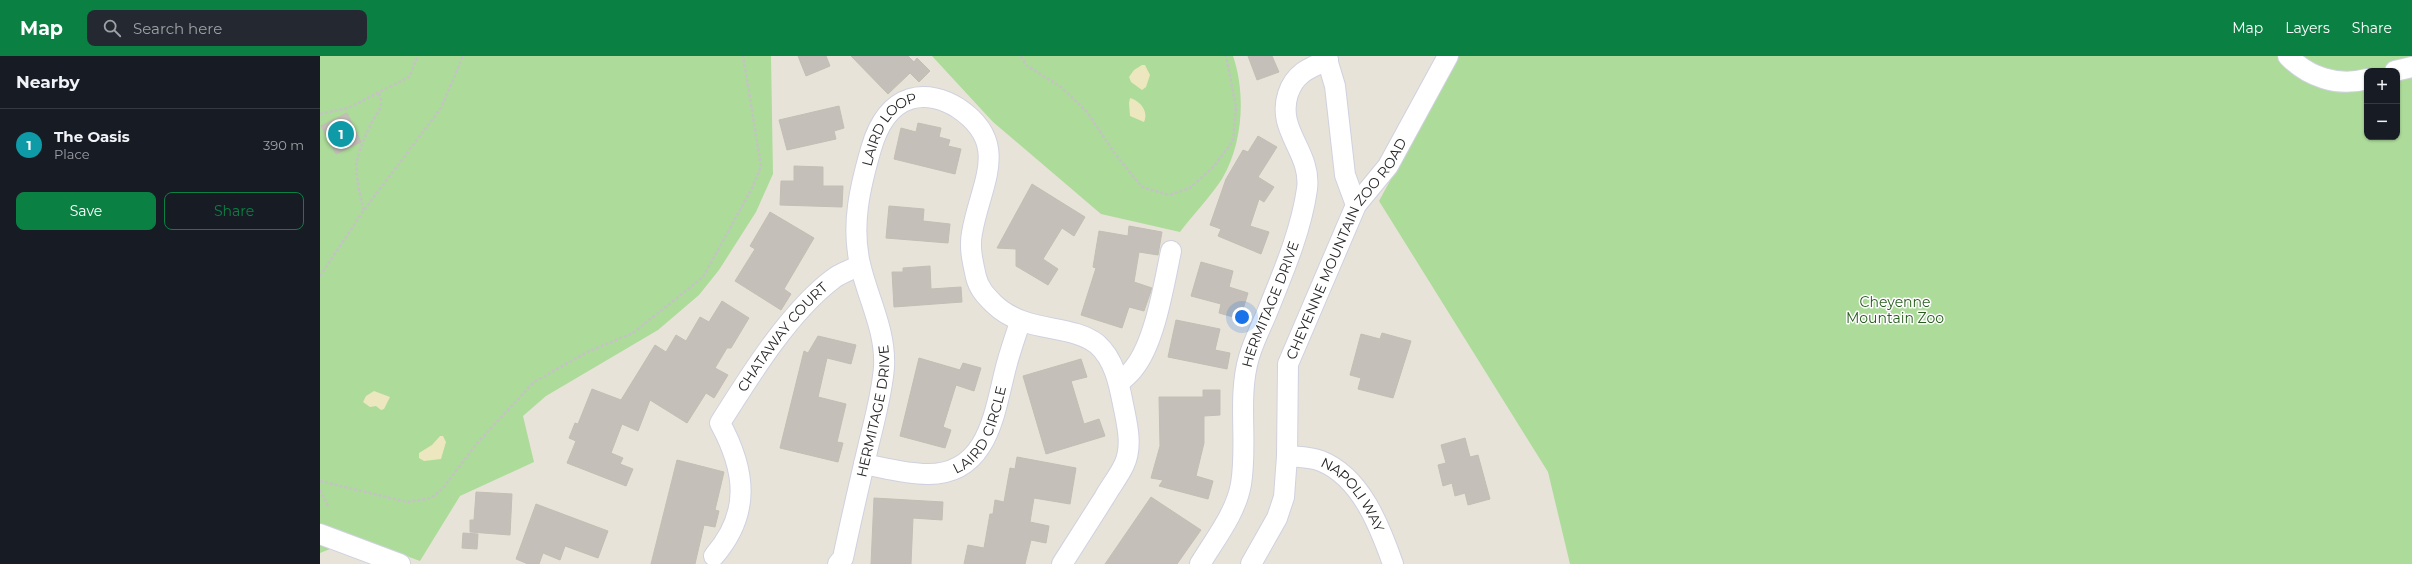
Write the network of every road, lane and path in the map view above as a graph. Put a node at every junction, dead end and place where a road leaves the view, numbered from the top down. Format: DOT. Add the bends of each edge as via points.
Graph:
graph roads {
  1 [pos="418,56"];
  2 [pos="463,56"];
  3 [pos="743,56"];
  4 [pos="1021,56"];
  5 [pos="1226,56"];
  6 [pos="1448,56"];
  7 [pos="2288,56"];
  8 [pos="1327,58"];
  9 [pos="2412,67"];
  10 [pos="2400,70"];
  11 [pos="2364,80"];
  12 [pos="378,92"];
  13 [pos="320,114"];
  14 [pos="1356,205"];
  15 [pos="364,210"];
  16 [pos="1172,251"];
  17 [pos="860,265"];
  18 [pos="320,276"];
  19 [pos="1020,322"];
  20 [pos="1118,383"];
  21 [pos="1288,456"];
  22 [pos="864,464"];
  23 [pos="320,481"];
  24 [pos="320,490"];
  25 [pos="328,506"];
  26 [pos="320,534"];
  27 [pos="714,556"];
  28 [pos="842,562"];
  29 [pos="400,564"];
  30 [pos="1062,564"];
  31 [pos="1200,564"];
  32 [pos="1251,564"];
  33 [pos="1393,564"];
  1 -- 12 [label="path" via="409,77"];
  2 -- 15 [label="path" via="441,108"];
  3 -- 23 [label="path" via="762,166 703,277 633,332 588,352 534,382 478,442 443,488 431,498 407,502"];
  4 -- 5 [label="path" via="1026,65 1061,87 1087,112 1115,154 1142,187 1169,195 1190,188 1214,166 1233,141 1236,107"];
  6 -- 14 [label="street, CHEYENNE MOUNTAIN ZOO ROAD" via="1388,166"];
  7 -- 11 [label="street" via="2313,75 2353,83"];
  8 -- 14 [label="street" via="1335,86 1345,175"];
  8 -- 31 [label="street, HERMITAGE DRIVE" via="1304,70 1294,81 1288,94 1285,110 1287,127 1304,158 1307,187 1303,209 1283,274 1249,356 1244,375 1241,485 1228,518"];
  9 -- 10 [label="street"];
  12 -- 13 [label="path" via="348,108"];
  12 -- 15 [label="path" via="382,99 381,108 370,125 357,162"];
  14 -- 21 [label="street, CHEYENNE MOUNTAIN ZOO ROAD" via="1288,364"];
  15 -- 18 [label="path"];
  16 -- 20 [label="street" via="1159,307 1144,353 1134,368"];
  17 -- 19 [label="street, LAIRD LOOP" via="856,214 859,190 874,136 882,121 898,105 909,99 924,96 941,99 969,116 987,142 990,157 972,234 972,256 978,282 985,296"];
  17 -- 22 [label="street, HERMITAGE DRIVE" via="880,327 884,363 883,380"];
  17 -- 27 [label="street, CHATAWAY COURT" via="833,278 806,304 759,364 720,423 732,445 740,475 741,504 734,527"];
  19 -- 20 [label="street" via="1082,336 1095,343 1112,364"];
  19 -- 22 [label="street, LAIRD CIRCLE" via="990,431 982,447 971,458 943,472 928,474"];
  20 -- 30 [label="street" via="1128,433 1125,464"];
  21 -- 32 [label="street, CHEYENNE MOUNTAIN ZOO ROAD" via="1284,497 1277,518"];
  21 -- 33 [label="street, NAPOLI WAY" via="1320,460 1349,482 1366,502"];
  22 -- 28 [label="street, HERMITAGE DRIVE"];
  24 -- 25 [label="path"];
  26 -- 29 [label="street"];
}
